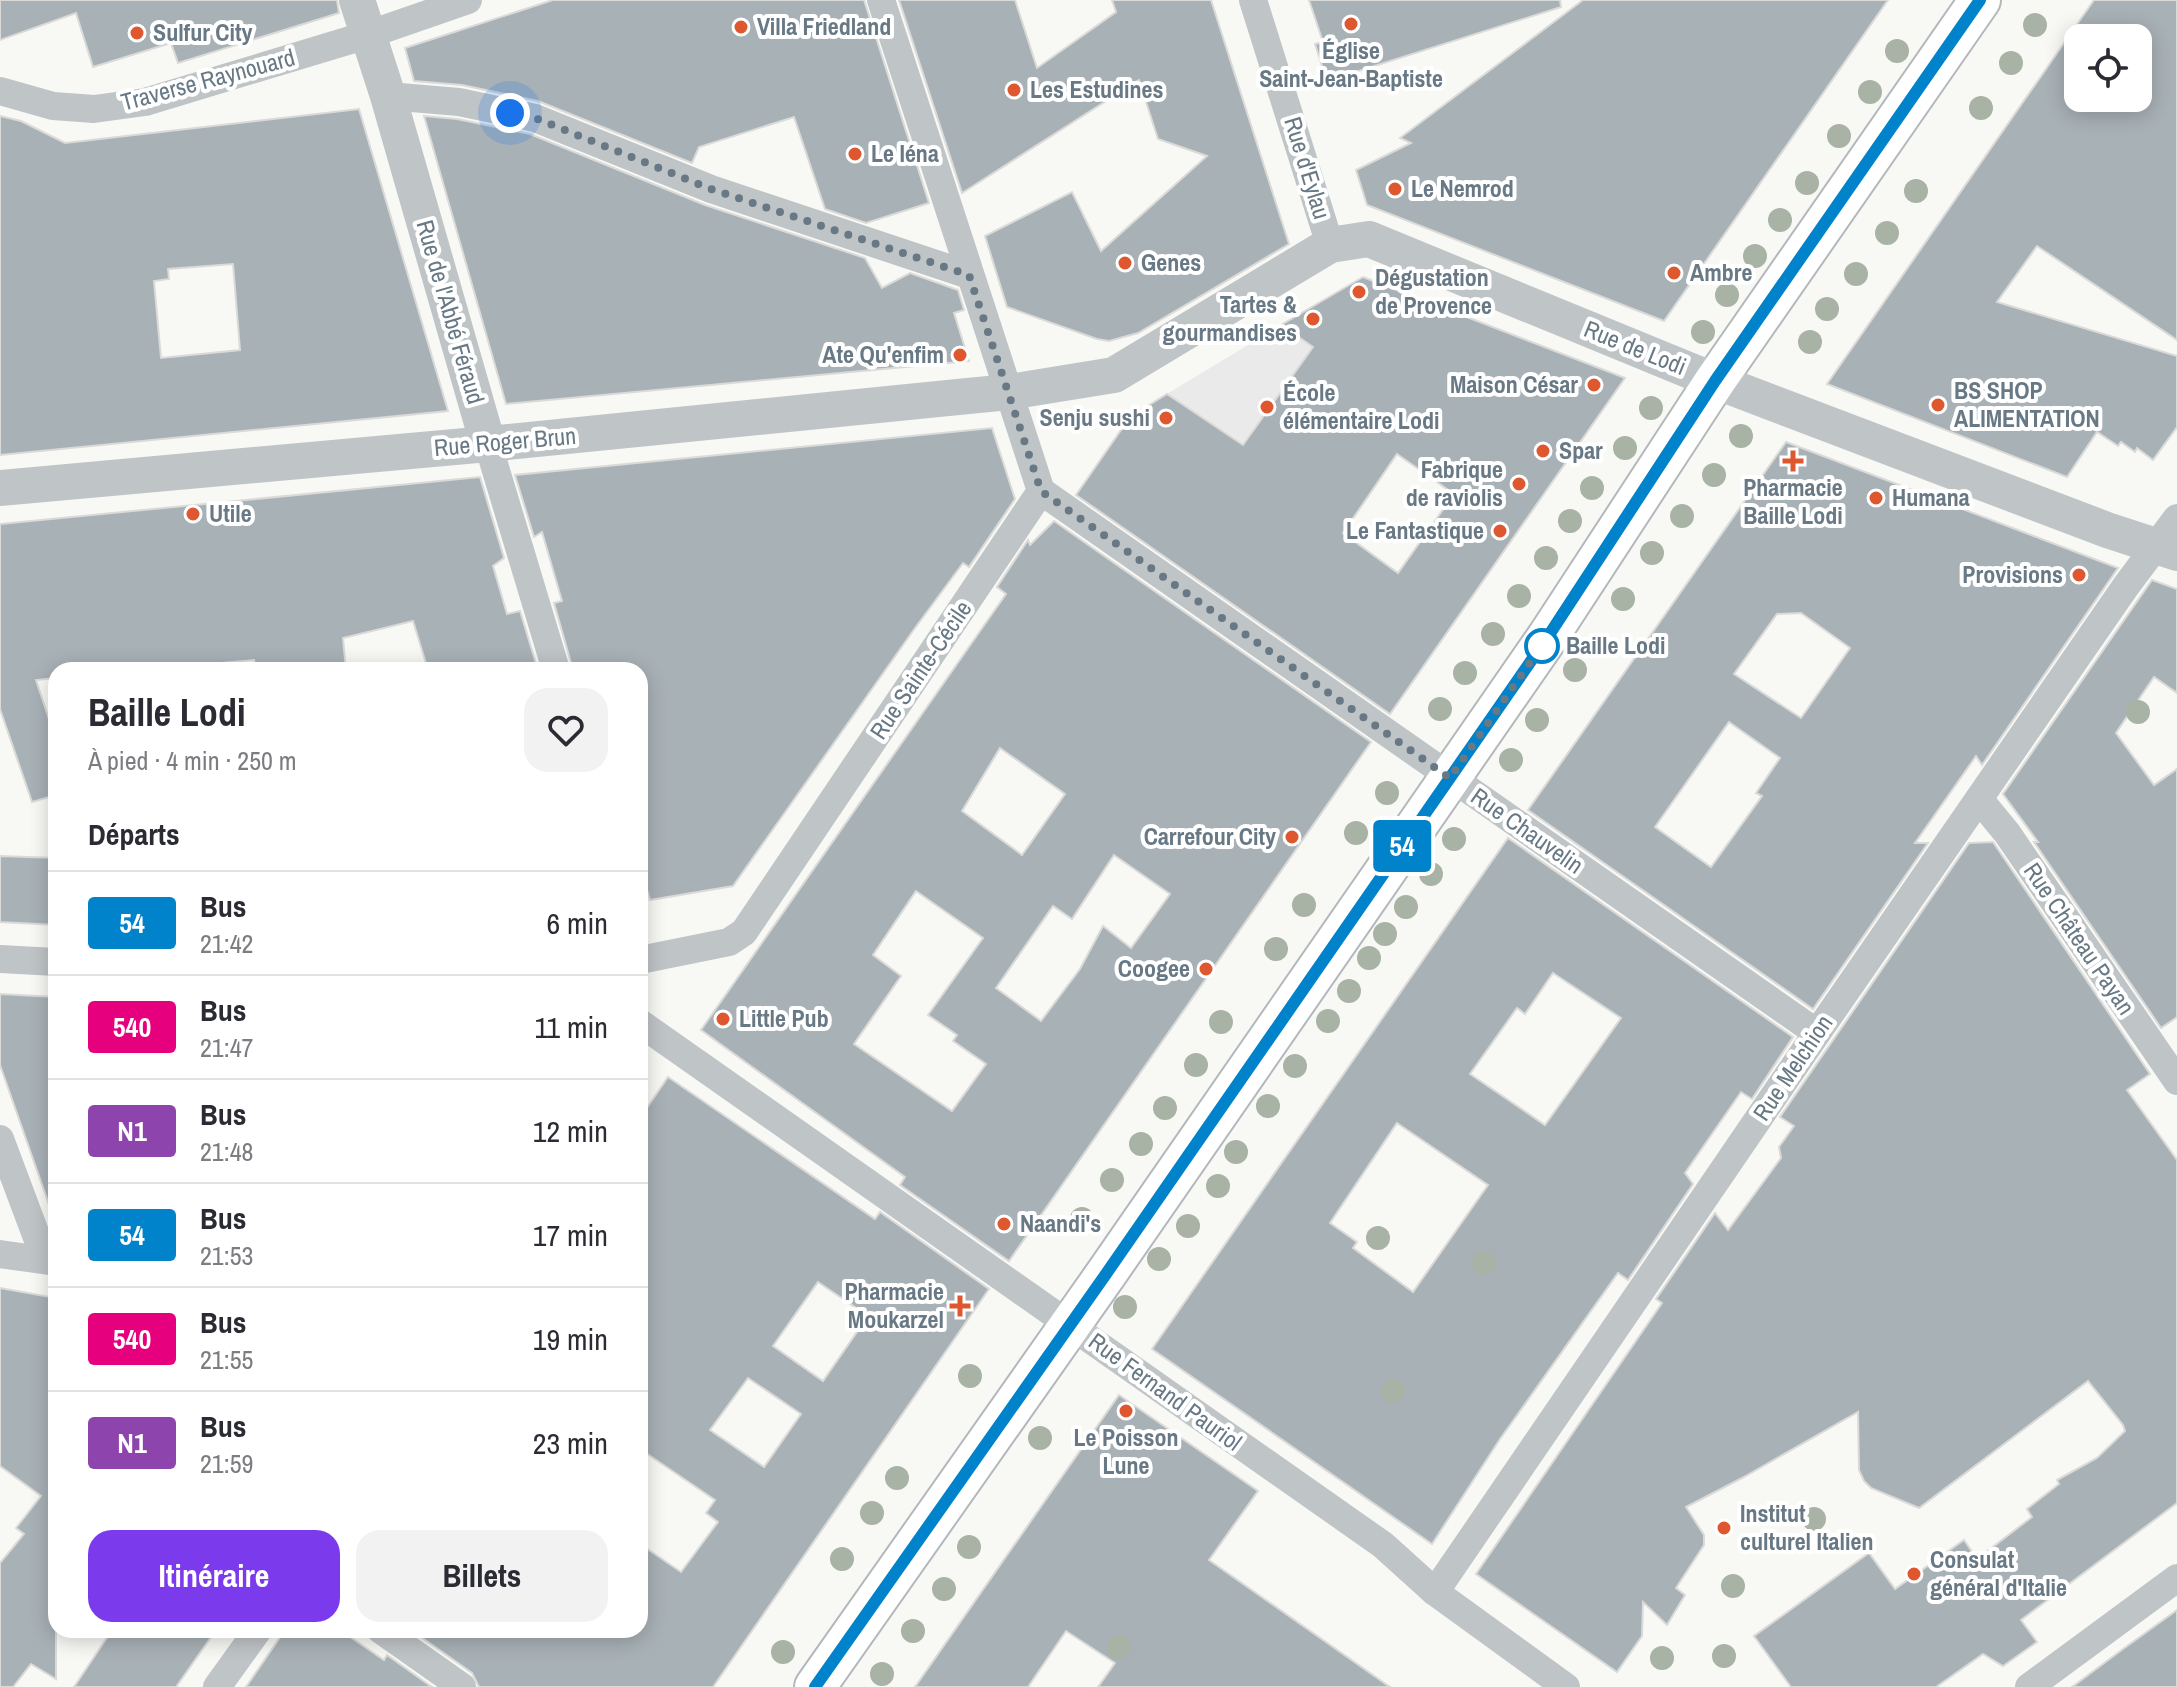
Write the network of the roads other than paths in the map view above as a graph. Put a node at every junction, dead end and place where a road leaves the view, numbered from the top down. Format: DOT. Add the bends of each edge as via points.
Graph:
graph roads {
  1 [pos="357,0"];
  2 [pos="468,0"];
  3 [pos="881,0"];
  4 [pos="1253,0"];
  5 [pos="1980,0"];
  6 [pos="367,35"];
  7 [pos="0,91"];
  8 [pos="388,96"];
  9 [pos="1330,245"];
  10 [pos="969,275"];
  11 [pos="1715,381"];
  12 [pos="1009,392"];
  13 [pos="488,444"];
  14 [pos="0,488"];
  15 [pos="1041,491"];
  16 [pos="2170,539"];
  17 [pos="554,662"];
  18 [pos="1450,778"];
  19 [pos="1979,799"];
  20 [pos="648,958"];
  21 [pos="0,959"];
  22 [pos="48,962"];
  23 [pos="648,1029"];
  24 [pos="1817,1033"];
  25 [pos="2168,1052"];
  26 [pos="2177,1081"];
  27 [pos="0,1139"];
  28 [pos="48,1253"];
  29 [pos="0,1254"];
  30 [pos="48,1260"];
  31 [pos="1071,1324"];
  32 [pos="2177,1578"];
  33 [pos="1435,1592"];
  34 [pos="252,1638"];
  35 [pos="392,1638"];
  36 [pos="217,1687"];
  37 [pos="462,1687"];
  38 [pos="815,1687"];
  39 [pos="1566,1687"];
  40 [pos="2029,1687"];
  1 -- 6 [label="street, Rue de l'Abbé Féraud"];
  2 -- 6 [label="street, Traverse Raynouard"];
  3 -- 10 [label="street"];
  4 -- 9 [label="street, Rue d'Eylau"];
  5 -- 11 [label="main road"];
  6 -- 7 [label="street, Traverse Raynouard" via="145,102 94,109 53,106"];
  6 -- 8 [label="street, Rue de l'Abbé Féraud"];
  8 -- 10 [label="street" via="459,102 535,118 711,189"];
  8 -- 13 [label="street, Rue de l'Abbé Féraud"];
  9 -- 11 [label="street, Rue de Lodi" via="1369,239"];
  9 -- 12 [label="street, Rue de Lodi" via="1114,375"];
  10 -- 12 [label="street"];
  11 -- 16 [label="street, Rue de Lodi" via="2107,530"];
  11 -- 18 [label="main road"];
  12 -- 13 [label="street, Rue Roger Brun"];
  12 -- 15 [label="street"];
  13 -- 14 [label="street, Rue Roger Brun"];
  13 -- 17 [label="street, Rue de l'Abbé Féraud"];
  15 -- 18 [label="street, Rue Chauvelin"];
  15 -- 20 [label="street, Rue Sainte-Cécile" via="744,932 729,942"];
  16 -- 19 [label="street, Rue Melchion" via="2126,586"];
  18 -- 24 [label="street, Rue Chauvelin"];
  18 -- 31 [label="main road"];
  19 -- 24 [label="street, Rue Melchion"];
  19 -- 25 [label="street, Rue Château Payan"];
  21 -- 22 [label="street"];
  23 -- 31 [label="street, Rue Fernand Pauriol"];
  24 -- 33 [label="street, Rue Melchion"];
  25 -- 26 [label="street, Rue Château Payan"];
  27 -- 28 [label="street"];
  29 -- 30 [label="street"];
  31 -- 33 [label="street, Rue Fernand Pauriol" via="1383,1545"];
  31 -- 38 [label="main road"];
  32 -- 40 [label="street"];
  33 -- 39 [label="street, Rue Fernand Pauriol"];
  34 -- 36 [label="street"];
  35 -- 37 [label="street"];
}
